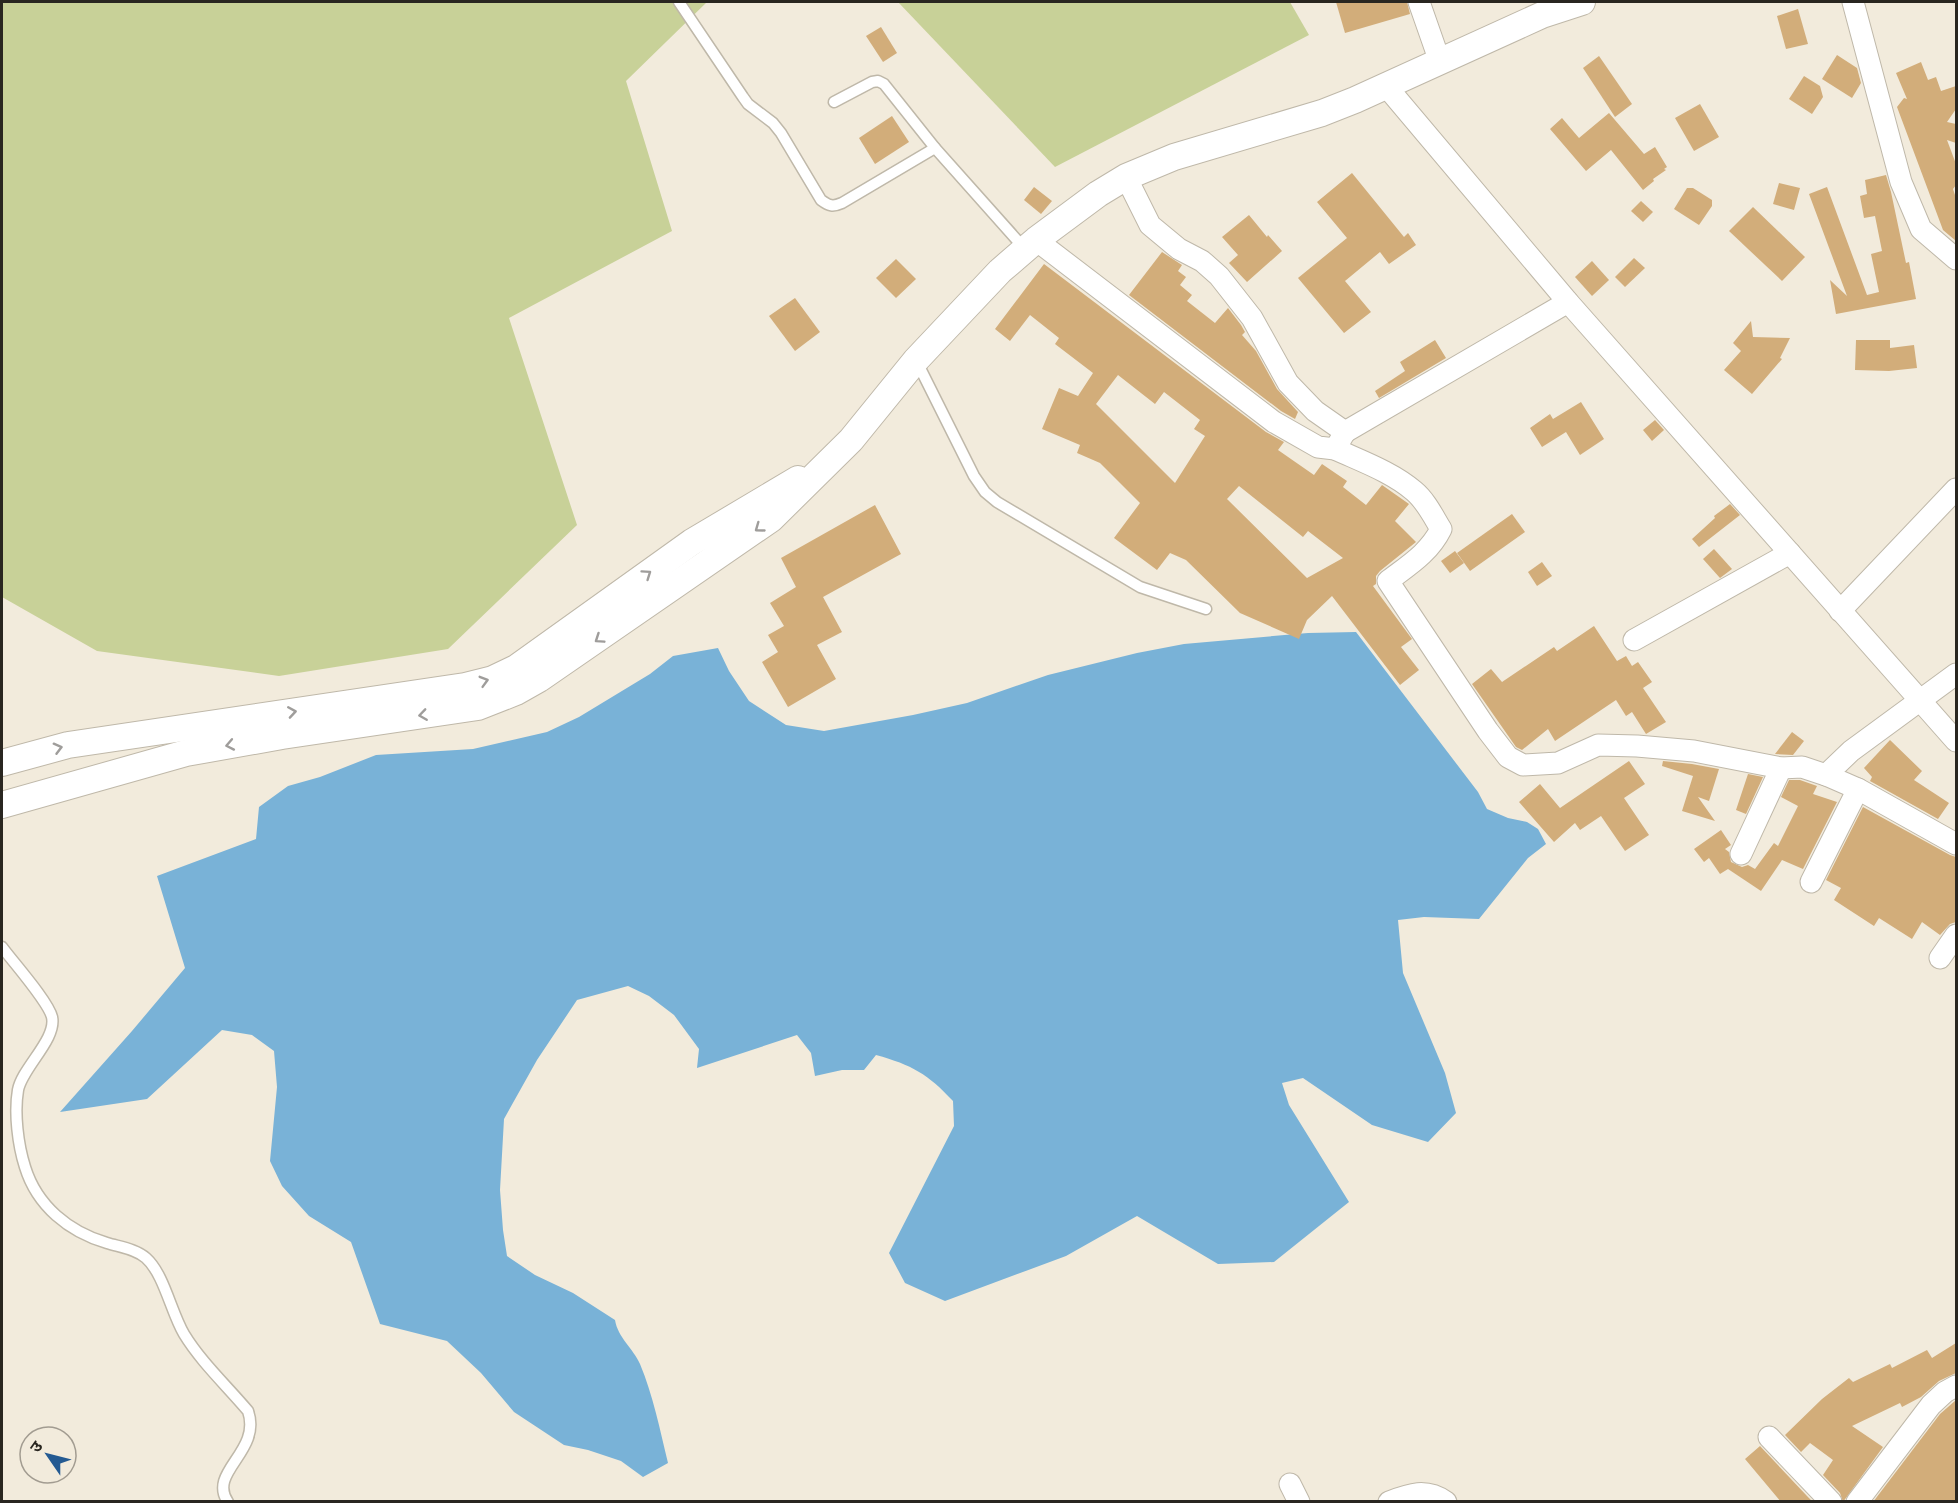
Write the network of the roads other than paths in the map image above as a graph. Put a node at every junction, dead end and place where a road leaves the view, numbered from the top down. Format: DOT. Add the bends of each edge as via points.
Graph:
graph roads {
  1 [pos="679,2"];
  2 [pos="1419,2"];
  3 [pos="1582,2"];
  4 [pos="1853,2"];
  5 [pos="1552,6"];
  6 [pos="1440,62"];
  7 [pos="1386,86"];
  8 [pos="834,102"];
  9 [pos="935,148"];
  10 [pos="1126,177"];
  11 [pos="1030,245"];
  12 [pos="1956,259"];
  13 [pos="1568,302"];
  14 [pos="916,360"];
  15 [pos="1340,440"];
  16 [pos="831,458"];
  17 [pos="1956,489"];
  18 [pos="1790,553"];
  19 [pos="1206,609"];
  20 [pos="1840,611"];
  21 [pos="1634,640"];
  22 [pos="1956,674"];
  23 [pos="1920,702"];
  24 [pos="1956,741"];
  25 [pos="2,763"];
  26 [pos="1781,768"];
  27 [pos="1826,775"];
  28 [pos="1858,789"];
  29 [pos="2,805"];
  30 [pos="1956,843"];
  31 [pos="1741,854"];
  32 [pos="1811,882"];
  33 [pos="1956,935"];
  34 [pos="2,947"];
  35 [pos="1940,958"];
  36 [pos="1956,1386"];
  37 [pos="1768,1437"];
  38 [pos="228,1502"];
  39 [pos="1389,1502"];
  40 [pos="1446,1502"];
  41 [pos="1831,1502"];
  42 [pos="1857,1502"];
  1 -- 9 [label="lane" via="743,98 773,123 821,200 828,205 842,203"];
  2 -- 6 [label="street"];
  3 -- 5 [label="street"];
  4 -- 12 [label="street" via="1901,182 1921,229"];
  5 -- 6 [label="street"];
  6 -- 7 [label="street"];
  7 -- 10 [label="street" via="1322,113 1174,157"];
  7 -- 13 [label="street"];
  8 -- 9 [label="lane" via="878,81"];
  9 -- 11 [label="lane"];
  10 -- 11 [label="street"];
  10 -- 15 [label="street" via="1150,225 1219,276 1252,318 1288,383"];
  11 -- 14 [label="street" via="1000,271"];
  11 -- 15 [label="street" via="1274,422 1318,447"];
  13 -- 15 [label="street"];
  13 -- 18 [label="street"];
  14 -- 16 [label="street" via="851,440"];
  14 -- 19 [label="lane" via="985,492 1140,587"];
  15 -- 26 [label="street" via="1413,491 1441,529 1422,556 1388,581 1508,757 1523,765 1543,765 1598,746 1637,746"];
  25 -- 16 [label="street, one-way" via="68,746 465,686 493,678 516,668 702,536"];
  16 -- 29 [label="street, one-way" via="794,498 748,536 539,679 495,701 478,707 186,753"];
  17 -- 20 [label="street"];
  18 -- 20 [label="street"];
  18 -- 21 [label="street"];
  20 -- 23 [label="street"];
  22 -- 23 [label="street"];
  23 -- 24 [label="street"];
  23 -- 27 [label="street" via="1851,751"];
  26 -- 27 [label="street" via="1803,767"];
  26 -- 31 [label="street"];
  27 -- 28 [label="street"];
  28 -- 30 [label="street"];
  28 -- 32 [label="street"];
  33 -- 35 [label="street"];
  34 -- 38 [label="lane" via="52,1018 47,1038 18,1090 17,1135 33,1187 61,1221 93,1239 146,1258 190,1343 249,1411 252,1423 248,1443 224,1479 222,1488"];
  36 -- 42 [label="street" via="1931,1404"];
  37 -- 41 [label="street"];
  39 -- 40 [label="street" via="1426,1492"];
}
